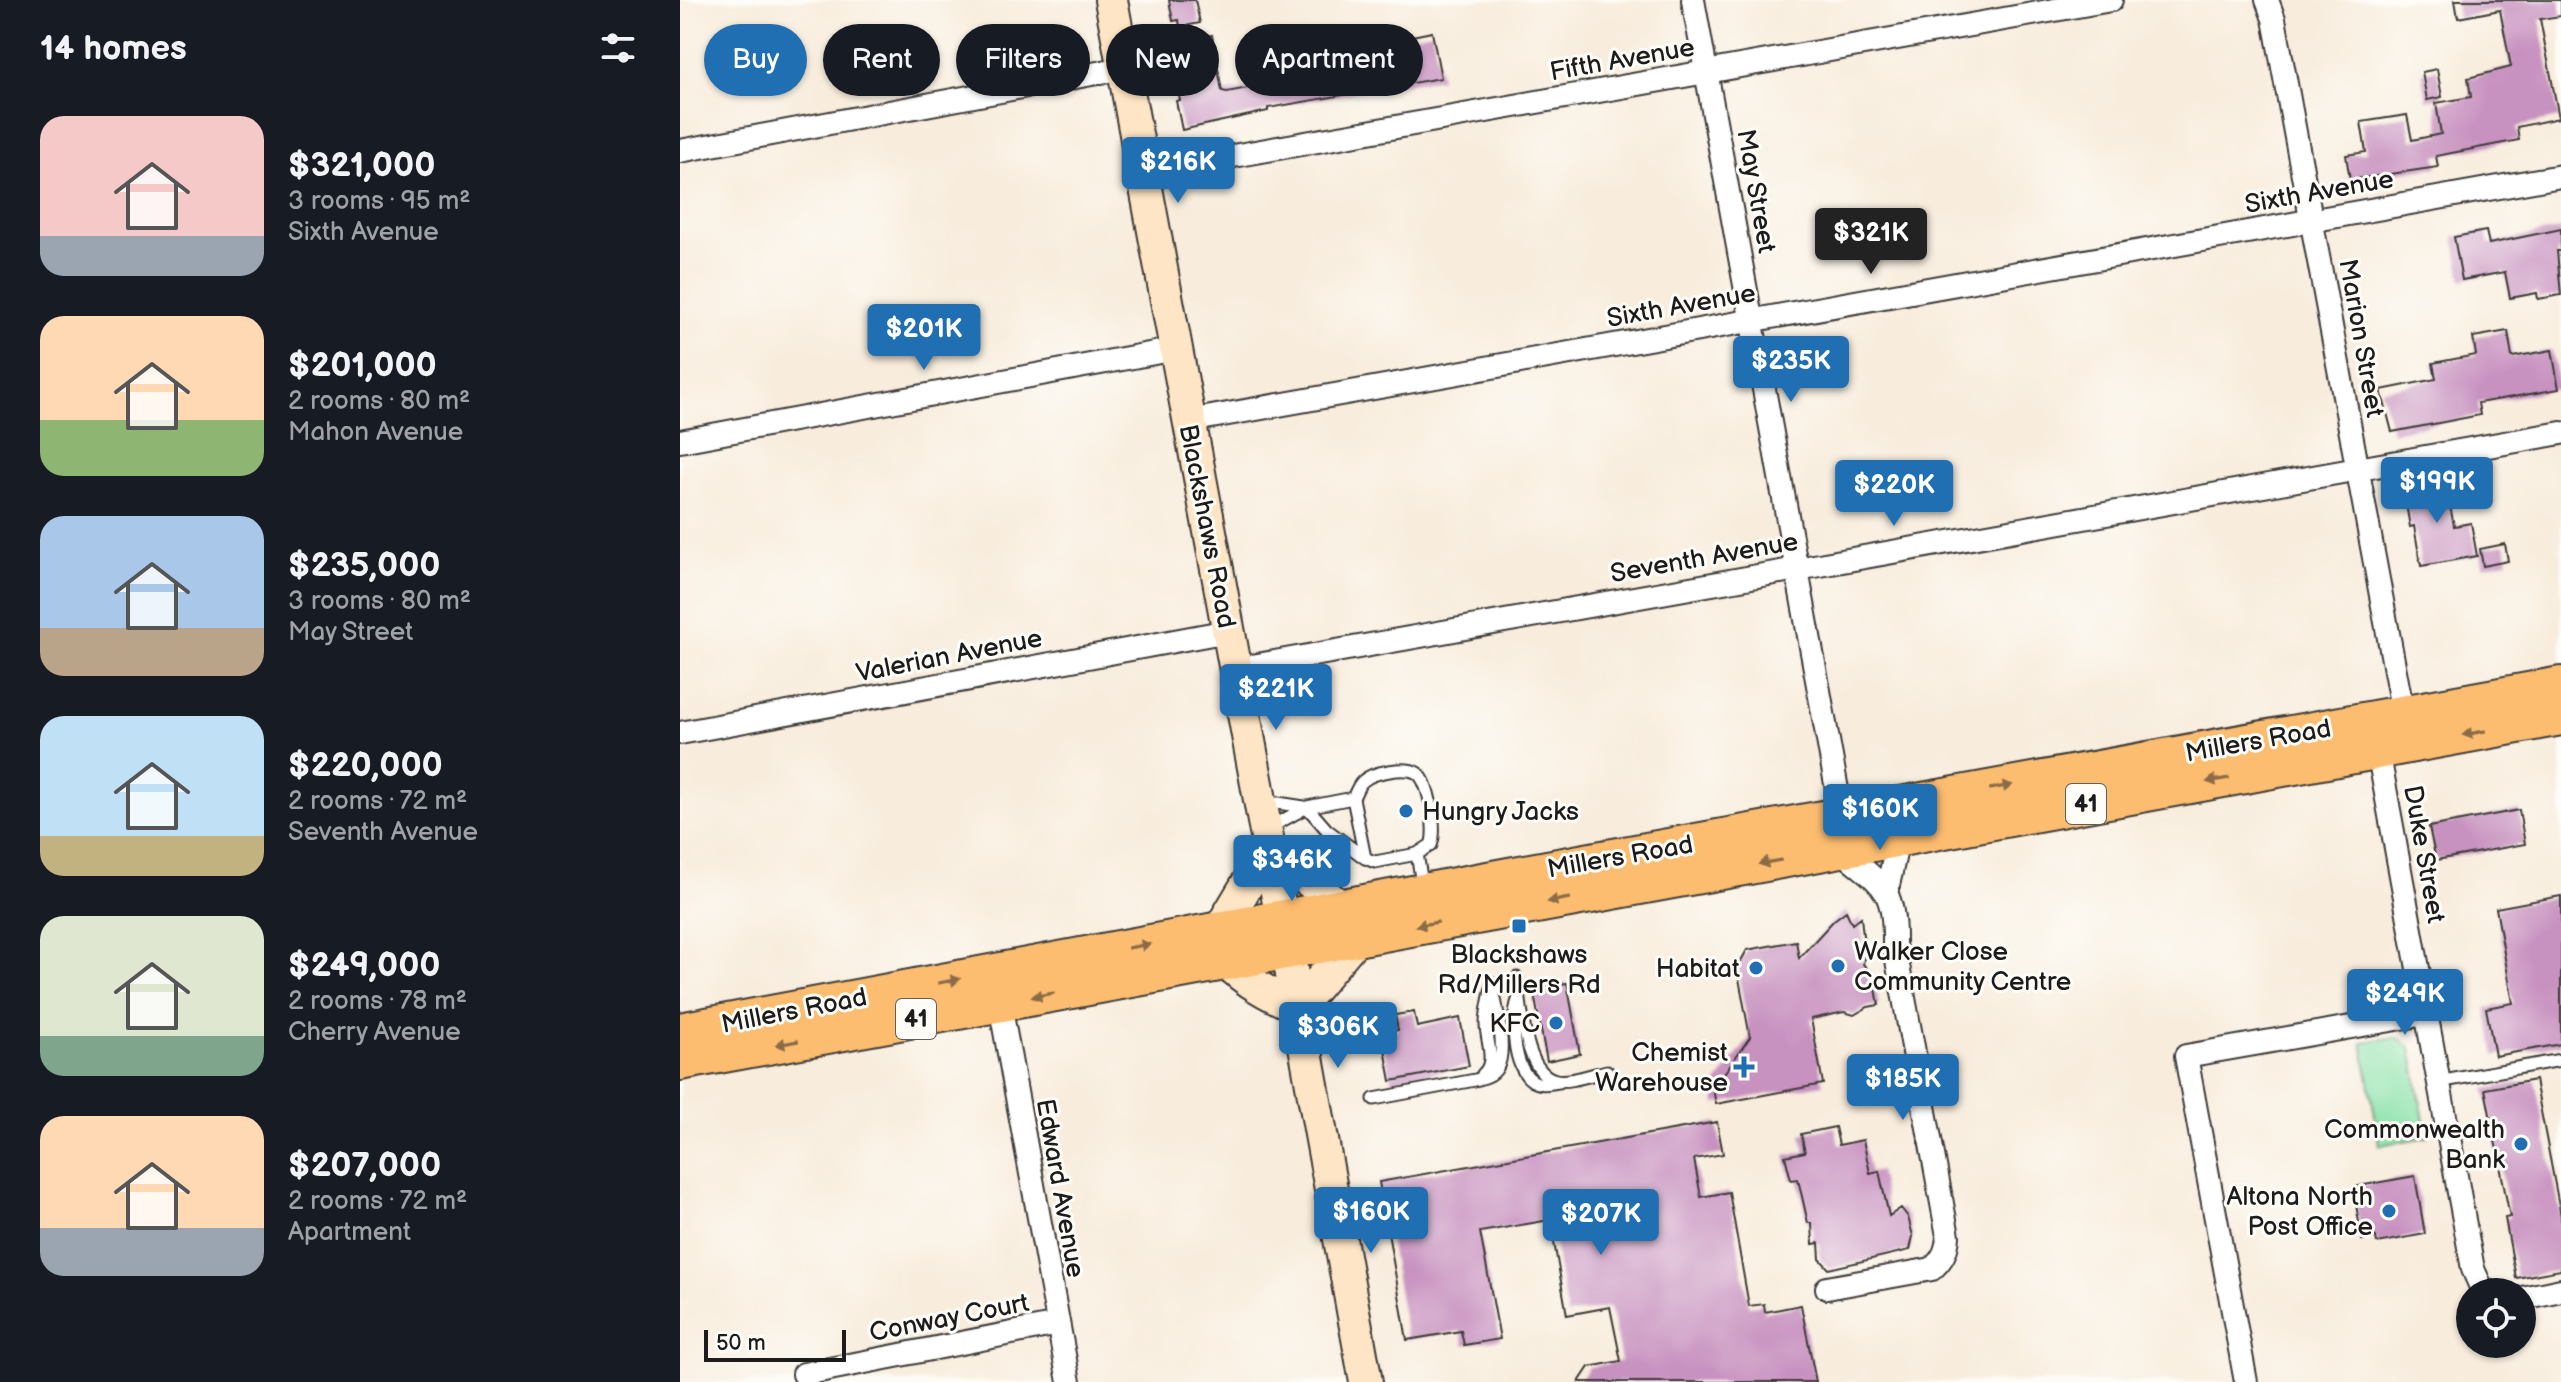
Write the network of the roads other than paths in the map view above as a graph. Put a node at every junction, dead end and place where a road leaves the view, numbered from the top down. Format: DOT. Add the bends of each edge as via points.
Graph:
graph roads {
  1 [pos="1111,0"];
  2 [pos="1693,0"];
  3 [pos="2111,0"];
  4 [pos="2272,6"];
  5 [pos="1116,24"];
  6 [pos="1106,71"];
  7 [pos="1706,72"];
  8 [pos="1129,96"];
  9 [pos="680,151"];
  10 [pos="1143,172"];
  11 [pos="2561,176"];
  12 [pos="2312,220"];
  13 [pos="1753,321"];
  14 [pos="1176,349"];
  15 [pos="1189,421"];
  16 [pos="2561,433"];
  17 [pos="680,441"];
  18 [pos="2358,468"];
  19 [pos="1798,568"];
  20 [pos="1228,631"];
  21 [pos="1235,669"];
  22 [pos="2561,685"];
  23 [pos="2403,714"];
  24 [pos="2561,717"];
  25 [pos="680,733"];
  26 [pos="2378,750"];
  27 [pos="1353,798"];
  28 [pos="1307,807"];
  29 [pos="1263,815"];
  30 [pos="1847,837"];
  31 [pos="1898,840"];
  32 [pos="1417,854"];
  33 [pos="1365,858"];
  34 [pos="1271,859"];
  35 [pos="1887,890"];
  36 [pos="1424,892"];
  37 [pos="1349,923"];
  38 [pos="1285,934"];
  39 [pos="1222,946"];
  40 [pos="1517,978"];
  41 [pos="1492,983"];
  42 [pos="1000,1004"];
  43 [pos="1298,1007"];
  44 [pos="2425,1014"];
  45 [pos="680,1031"];
  46 [pos="2561,1060"];
  47 [pos="680,1062"];
  48 [pos="1607,1071"];
  49 [pos="2438,1082"];
  50 [pos="1374,1099"];
  51 [pos="2477,1278"];
  52 [pos="1827,1288"];
  53 [pos="2561,1290"];
  54 [pos="2536,1295"];
  55 [pos="1058,1324"];
  56 [pos="804,1374"];
  57 [pos="1069,1382"];
  58 [pos="1366,1382"];
  59 [pos="2246,1382"];
  1 -- 5 [label="main road, Blackshaws Road"];
  2 -- 7 [label="street, May Street"];
  3 -- 7 [label="street, Fifth Avenue"];
  4 -- 12 [label="street, Marion Street"];
  6 -- 9 [label="street"];
  7 -- 10 [label="street, Fifth Avenue"];
  7 -- 13 [label="street, May Street"];
  8 -- 10 [label="main road, Blackshaws Road"];
  10 -- 14 [label="main road, Blackshaws Road"];
  11 -- 12 [label="street, Sixth Avenue"];
  12 -- 13 [label="street, Sixth Avenue"];
  12 -- 18 [label="street, Marion Street"];
  13 -- 15 [label="street, Sixth Avenue"];
  13 -- 19 [label="street, May Street"];
  14 -- 15 [label="main road, Blackshaws Road"];
  14 -- 17 [label="street"];
  15 -- 20 [label="main road, Blackshaws Road"];
  16 -- 18 [label="street, Seventh Avenue"];
  18 -- 19 [label="street, Seventh Avenue"];
  18 -- 23 [label="street, Marion Street"];
  19 -- 21 [label="street, Seventh Avenue"];
  19 -- 30 [label="street, May Street"];
  20 -- 21 [label="main road, Blackshaws Road"];
  20 -- 25 [label="street, Valerian Avenue"];
  21 -- 29 [label="main road, Blackshaws Road"];
  22 -- 23 [label="main road, Millers Road / 41"];
  30 -- 23 [label="main road, Millers Road / 41, one-way"];
  24 -- 26 [label="main road, Millers Road / 41, one-way"];
  26 -- 31 [label="main road, Millers Road / 41, one-way"];
  26 -- 44 [label="street, Duke Street"];
  27 -- 28 [label="lane"];
  27 -- 32 [label="lane" via="1371,776 1408,769 1421,776 1434,839"];
  27 -- 33 [label="lane"];
  28 -- 29 [label="lane" via="1278,803"];
  28 -- 29 [label="lane" via="1278,823"];
  28 -- 33 [label="lane" via="1327,830"];
  29 -- 34 [label="main road, Blackshaws Road"];
  30 -- 31 [label="main road, Millers Road / 41"];
  30 -- 35 [label="street"];
  30 -- 36 [label="main road, Millers Road / 41"];
  30 -- 37 [label="main road, Millers Road / 41, one-way"];
  31 -- 35 [label="street"];
  32 -- 33 [label="lane" via="1375,862"];
  32 -- 36 [label="lane"];
  34 -- 37 [label="main road" via="1307,879"];
  34 -- 38 [label="main road, Blackshaws Road"];
  34 -- 39 [label="main road" via="1254,873"];
  35 -- 52 [label="street" via="1947,1249 1932,1269"];
  36 -- 37 [label="main road, Millers Road / 41"];
  37 -- 38 [label="main road, Millers Road / 41"];
  37 -- 43 [label="main road"];
  38 -- 39 [label="main road, Millers Road / 41"];
  38 -- 43 [label="main road, Blackshaws Road"];
  39 -- 42 [label="main road, Millers Road / 41, one-way"];
  39 -- 43 [label="main road" via="1239,974"];
  45 -- 39 [label="main road, Millers Road / 41, one-way"];
  40 -- 48 [label="lane" via="1533,1062 1545,1076 1559,1081"];
  41 -- 50 [label="lane" via="1498,1067 1475,1080"];
  42 -- 47 [label="main road, Millers Road / 41, one-way"];
  42 -- 55 [label="street, Edward Avenue"];
  43 -- 58 [label="main road, Blackshaws Road"];
  44 -- 49 [label="street, Duke Street"];
  44 -- 59 [label="street" via="2186,1056"];
  46 -- 49 [label="lane"];
  49 -- 51 [label="street, Duke Street"];
  53 -- 54 [label="street"];
  55 -- 56 [label="street, Conway Court"];
  55 -- 57 [label="street, Edward Avenue"];
}
